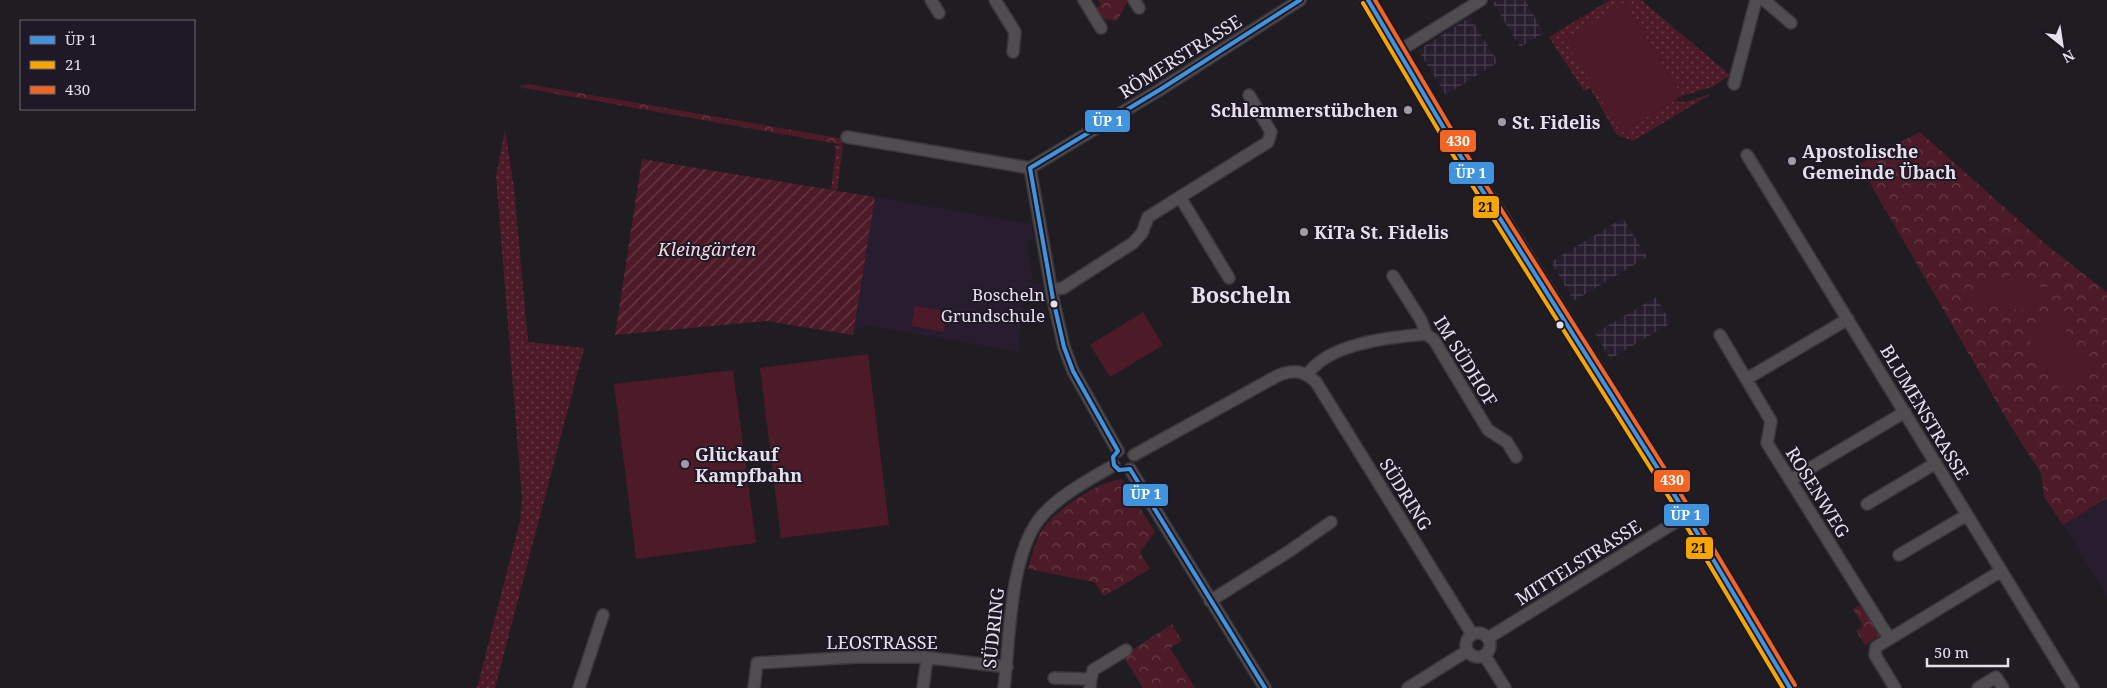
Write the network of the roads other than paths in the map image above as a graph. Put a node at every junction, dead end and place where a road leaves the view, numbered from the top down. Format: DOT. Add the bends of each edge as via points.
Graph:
graph roads {
  1 [pos="931,0"];
  2 [pos="996,0"];
  3 [pos="1084,0"];
  4 [pos="1300,0"];
  5 [pos="1368,0"];
  6 [pos="1481,0"];
  7 [pos="1756,0"];
  8 [pos="1764,0"];
  9 [pos="939,13"];
  10 [pos="1791,23"];
  11 [pos="1101,28"];
  12 [pos="1399,51"];
  13 [pos="1013,52"];
  14 [pos="1734,84"];
  15 [pos="1249,95"];
  16 [pos="847,137"];
  17 [pos="1747,155"];
  18 [pos="1030,168"];
  19 [pos="1180,197"];
  20 [pos="1393,276"];
  21 [pos="1228,278"];
  22 [pos="1051,290"];
  23 [pos="1848,319"];
  24 [pos="1426,334"];
  25 [pos="1720,335"];
  26 [pos="1308,374"];
  27 [pos="1748,378"];
  28 [pos="1905,412"];
  29 [pos="1118,451"];
  30 [pos="1134,455"];
  31 [pos="1516,457"];
  32 [pos="1936,463"];
  33 [pos="1114,465"];
  34 [pos="1130,469"];
  35 [pos="1790,480"];
  36 [pos="1867,504"];
  37 [pos="1687,515"];
  38 [pos="1967,515"];
  39 [pos="1331,522"];
  40 [pos="1899,555"];
  41 [pos="2001,571"];
  42 [pos="1210,601"];
  43 [pos="603,615"];
  44 [pos="1472,634"];
  45 [pos="1488,638"];
  46 [pos="1889,638"];
  47 [pos="1126,650"];
  48 [pos="1467,652"];
  49 [pos="1485,656"];
  50 [pos="927,658"];
  51 [pos="1006,667"];
  52 [pos="1054,678"];
  53 [pos="1091,684"];
  54 [pos="579,688"];
  55 [pos="754,688"];
  56 [pos="923,688"];
  57 [pos="1004,688"];
  58 [pos="1266,688"];
  59 [pos="1408,688"];
  60 [pos="1505,688"];
  61 [pos="1790,688"];
  62 [pos="1895,688"];
  63 [pos="1978,688"];
  64 [pos="2003,688"];
  65 [pos="2073,688"];
  1 -- 9 [label="street"];
  2 -- 13 [label="street" via="1015,32"];
  3 -- 11 [label="street"];
  4 -- 18 [label="street, RÖMERSTRASSE"];
  5 -- 12 [label="main road"];
  6 -- 12 [label="street"];
  7 -- 14 [label="street"];
  8 -- 10 [label="street"];
  12 -- 37 [label="main road" via="1458,152"];
  15 -- 19 [label="street" via="1271,132 1268,142"];
  16 -- 18 [label="street"];
  17 -- 23 [label="street, BLUMENSTRASSE"];
  18 -- 22 [label="street"];
  19 -- 21 [label="street"];
  19 -- 22 [label="street" via="1148,217 1142,233 1133,243 1064,288"];
  20 -- 24 [label="street, IM SÜDHOF" via="1421,320"];
  22 -- 29 [label="street" via="1073,371"];
  23 -- 27 [label="street"];
  23 -- 28 [label="street, BLUMENSTRASSE"];
  24 -- 26 [label="street" via="1386,339 1335,353 1316,363"];
  24 -- 31 [label="street, IM SÜDHOF" via="1434,340 1488,430 1507,442"];
  25 -- 27 [label="street, ROSENWEG"];
  26 -- 30 [label="street" via="1300,371 1279,375"];
  26 -- 44 [label="street, SÜDRING"];
  27 -- 35 [label="street, ROSENWEG" via="1771,421 1767,443"];
  28 -- 32 [label="street, BLUMENSTRASSE"];
  28 -- 35 [label="street"];
  29 -- 30 [label="street" via="1125,449"];
  29 -- 33 [label="street"];
  30 -- 34 [label="street" via="1135,463"];
  32 -- 36 [label="street"];
  32 -- 38 [label="street, BLUMENSTRASSE"];
  33 -- 34 [label="street" via="1119,470"];
  33 -- 51 [label="street, SÜDRING" via="1055,503 1034,528 1017,574"];
  34 -- 42 [label="street"];
  35 -- 46 [label="street, ROSENWEG"];
  37 -- 45 [label="street, MITTELSTRASSE"];
  37 -- 61 [label="main road"];
  38 -- 40 [label="street"];
  38 -- 41 [label="street, BLUMENSTRASSE"];
  39 -- 42 [label="street"];
  41 -- 46 [label="street"];
  41 -- 65 [label="street, BLUMENSTRASSE"];
  42 -- 58 [label="street"];
  43 -- 54 [label="street"];
  44 -- 45 [label="street" via="1482,633"];
  44 -- 48 [label="street" via="1466,640"];
  45 -- 49 [label="street" via="1490,649"];
  46 -- 62 [label="street" via="1880,642 1875,650"];
  47 -- 53 [label="street" via="1093,670"];
  48 -- 49 [label="street" via="1473,657"];
  48 -- 59 [label="street"];
  49 -- 60 [label="street"];
  50 -- 51 [label="street, LEOSTRASSE"];
  50 -- 55 [label="street, LEOSTRASSE" via="857,657 757,663"];
  50 -- 56 [label="street"];
  51 -- 57 [label="street, SÜDRING"];
  52 -- 53 [label="street"];
  63 -- 64 [label="street" via="1996,677"];
}
